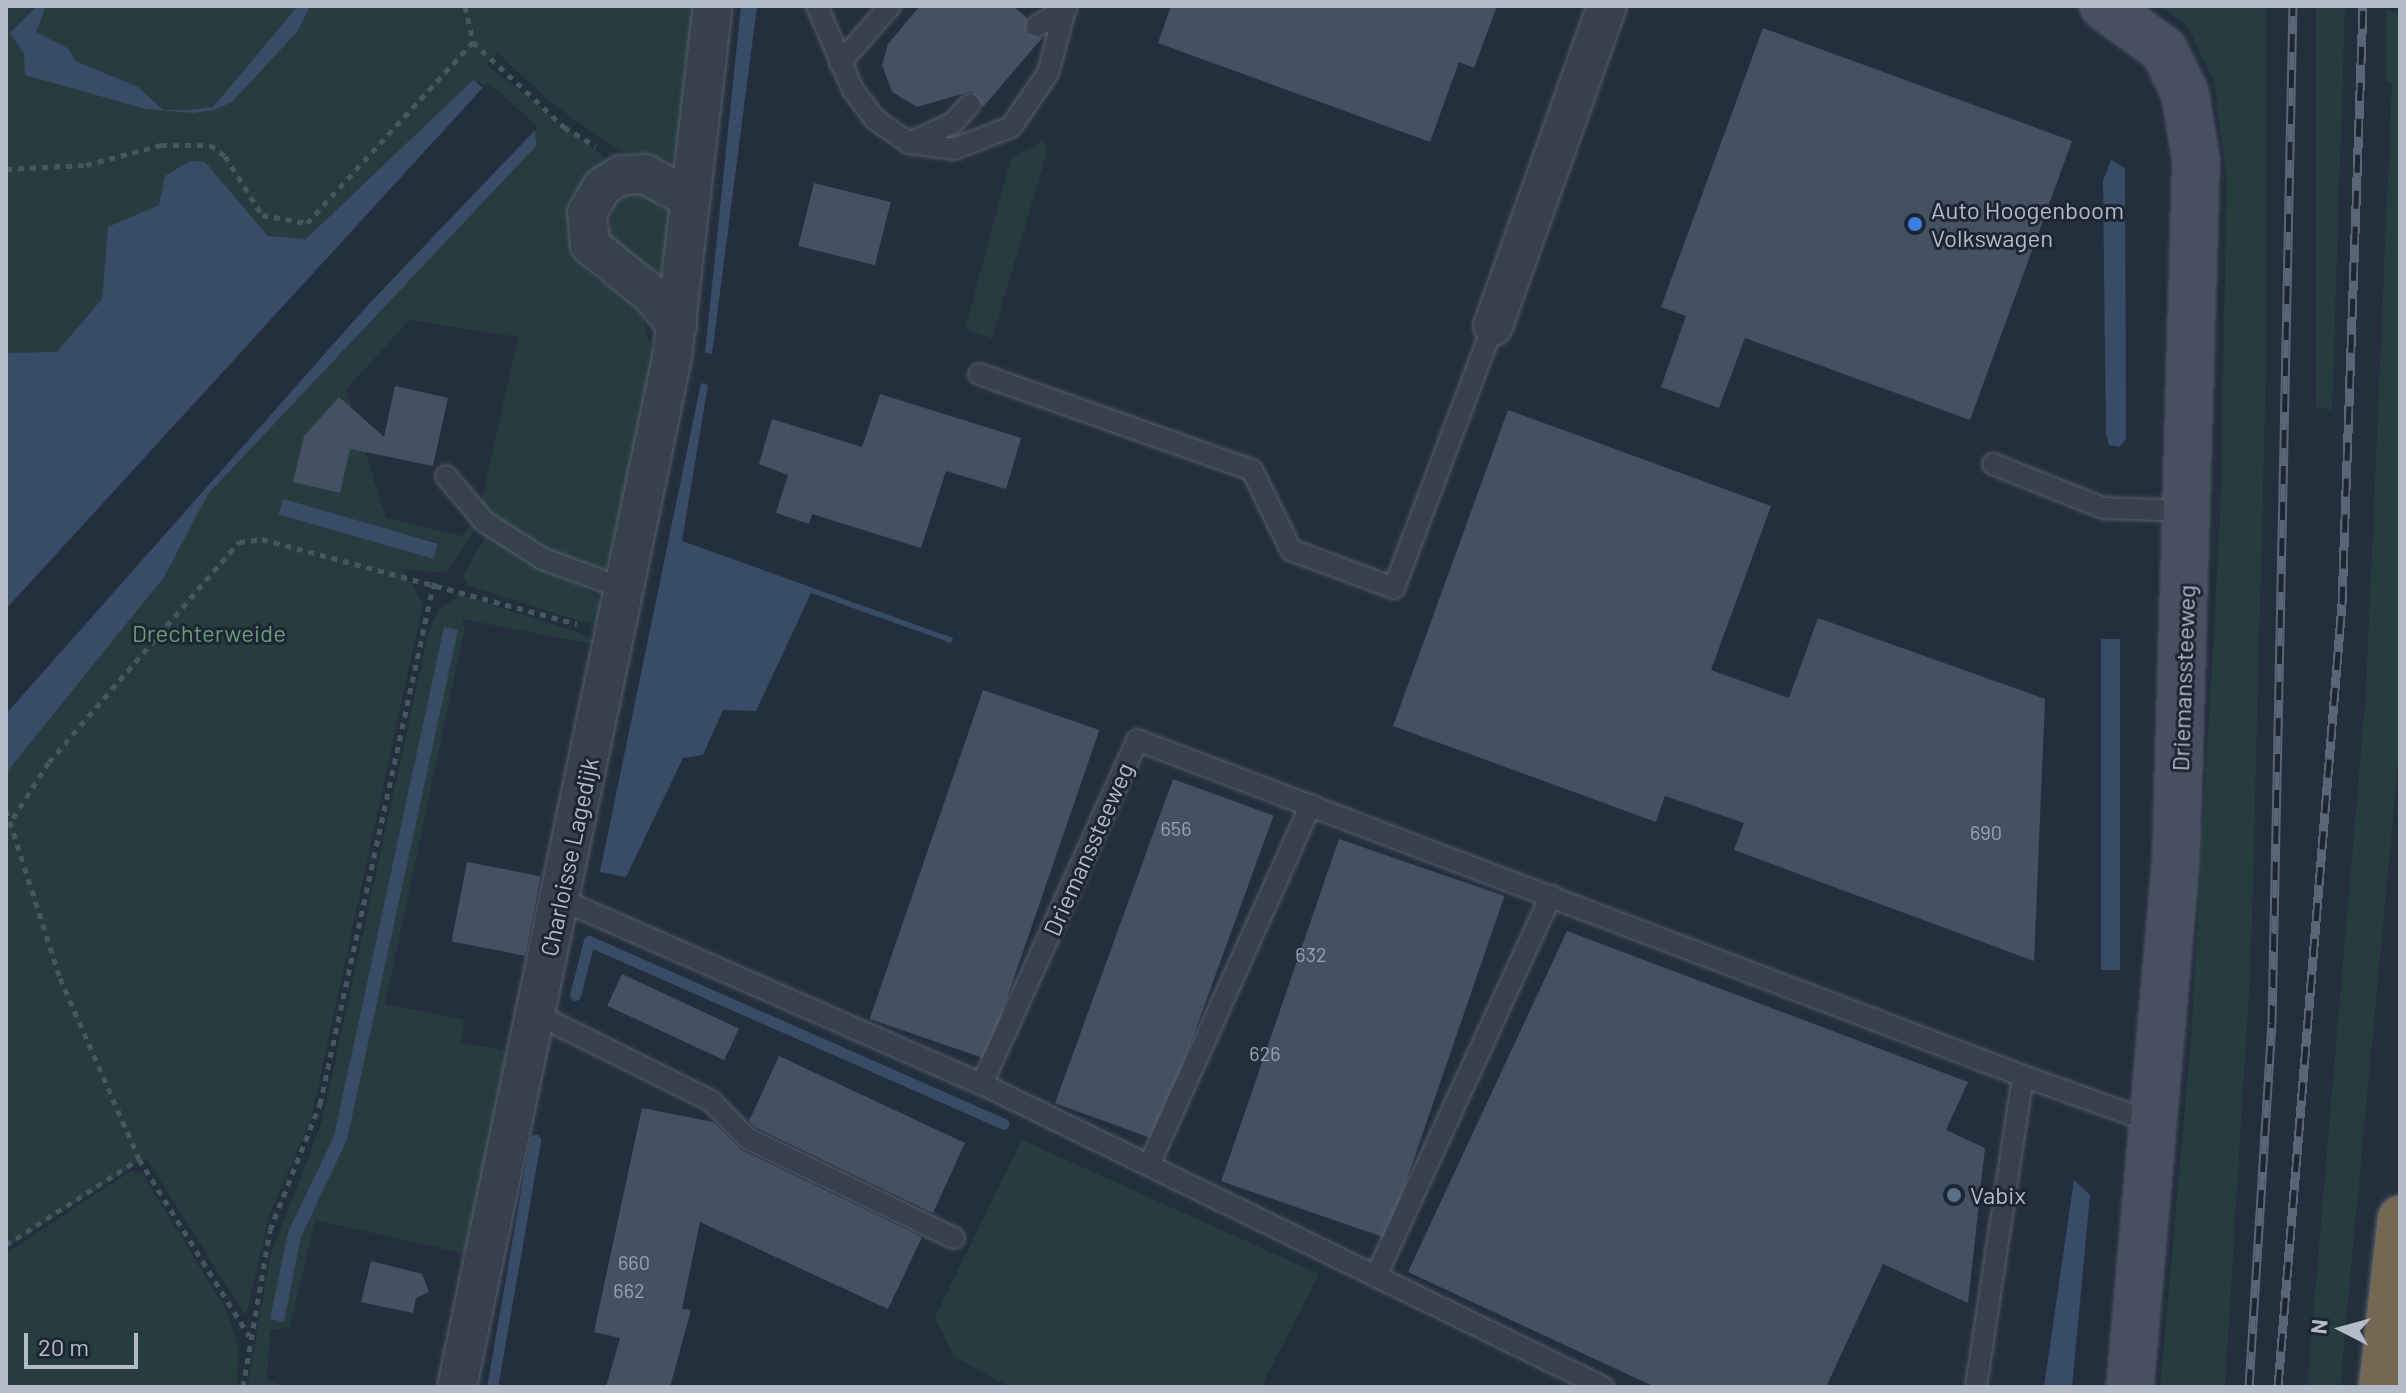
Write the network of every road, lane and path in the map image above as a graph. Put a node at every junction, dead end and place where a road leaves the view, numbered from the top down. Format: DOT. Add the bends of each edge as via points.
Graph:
graph roads {
  1 [pos="465,6"];
  2 [pos="713,6"];
  3 [pos="817,6"];
  4 [pos="890,6"];
  5 [pos="1607,6"];
  6 [pos="2103,6"];
  7 [pos="1066,7"];
  8 [pos="1037,26"];
  9 [pos="473,42"];
  10 [pos="840,63"];
  11 [pos="970,104"];
  12 [pos="909,143"];
  13 [pos="6,169"];
  14 [pos="645,174"];
  15 [pos="691,199"];
  16 [pos="677,326"];
  17 [pos="1493,326"];
  18 [pos="979,374"];
  19 [pos="1993,464"];
  20 [pos="446,476"];
  21 [pos="2188,511"];
  22 [pos="434,582"];
  23 [pos="625,589"];
  24 [pos="613,635"];
  25 [pos="1311,805"];
  26 [pos="6,810"];
  27 [pos="13,818"];
  28 [pos="1551,895"];
  29 [pos="562,900"];
  30 [pos="536,1014"];
  31 [pos="2023,1076"];
  32 [pos="982,1084"];
  33 [pos="2157,1124"];
  34 [pos="139,1159"];
  35 [pos="1149,1165"];
  36 [pos="2400,1218"];
  37 [pos="954,1238"];
  38 [pos="6,1245"];
  39 [pos="1376,1276"];
  40 [pos="249,1336"];
  41 [pos="243,1387"];
  42 [pos="457,1387"];
  43 [pos="1603,1387"];
  44 [pos="1976,1387"];
  45 [pos="2130,1387"];
  46 [pos="2381,1387"];
  1 -- 9 [label="path"];
  2 -- 15 [label="street, Charloisse Lagedijk"];
  3 -- 10 [label="lane"];
  4 -- 10 [label="lane"];
  5 -- 17 [label="street"];
  6 -- 21 [label="main road, Driemanssteeweg" via="2164,50 2192,118"];
  7 -- 8 [label="lane"];
  7 -- 12 [label="lane" via="1048,73 1011,127 971,146"];
  9 -- 13 [label="path" via="307,223 288,226 262,215 225,156 210,145"];
  9 -- 14 [label="path" via="564,127"];
  10 -- 12 [label="lane" via="876,120"];
  11 -- 12 [label="lane" via="953,123"];
  14 -- 15 [label="street"];
  14 -- 16 [label="street" via="621,175 602,187 587,213 590,245 652,295"];
  15 -- 16 [label="street, Charloisse Lagedijk"];
  16 -- 23 [label="street, Charloisse Lagedijk"];
  17 -- 18 [label="lane" via="1394,588 1291,550 1252,470"];
  19 -- 21 [label="lane" via="2103,508"];
  20 -- 23 [label="lane" via="485,522 543,559"];
  21 -- 33 [label="main road, Driemanssteeweg"];
  22 -- 24 [label="path"];
  22 -- 27 [label="path" via="262,539 239,542 49,762"];
  22 -- 40 [label="path" via="320,1104 270,1230"];
  23 -- 24 [label="street, Charloisse Lagedijk"];
  24 -- 29 [label="street, Charloisse Lagedijk"];
  25 -- 28 [label="lane, Driemanssteeweg"];
  25 -- 32 [label="lane, Driemanssteeweg" via="1137,740"];
  25 -- 35 [label="lane"];
  26 -- 27 [label="path"];
  27 -- 34 [label="path" via="60,978"];
  28 -- 31 [label="lane, Driemanssteeweg"];
  28 -- 39 [label="lane"];
  29 -- 30 [label="street, Charloisse Lagedijk"];
  29 -- 32 [label="lane"];
  30 -- 37 [label="lane" via="711,1101 747,1138"];
  30 -- 42 [label="street, Charloisse Lagedijk"];
  31 -- 33 [label="lane, Driemanssteeweg"];
  31 -- 44 [label="lane"];
  32 -- 35 [label="lane"];
  33 -- 45 [label="main road, Driemanssteeweg"];
  34 -- 38 [label="path"];
  34 -- 40 [label="path"];
  35 -- 39 [label="lane"];
  36 -- 46 [label="highway"];
  39 -- 43 [label="lane"];
  40 -- 41 [label="path"];
}
